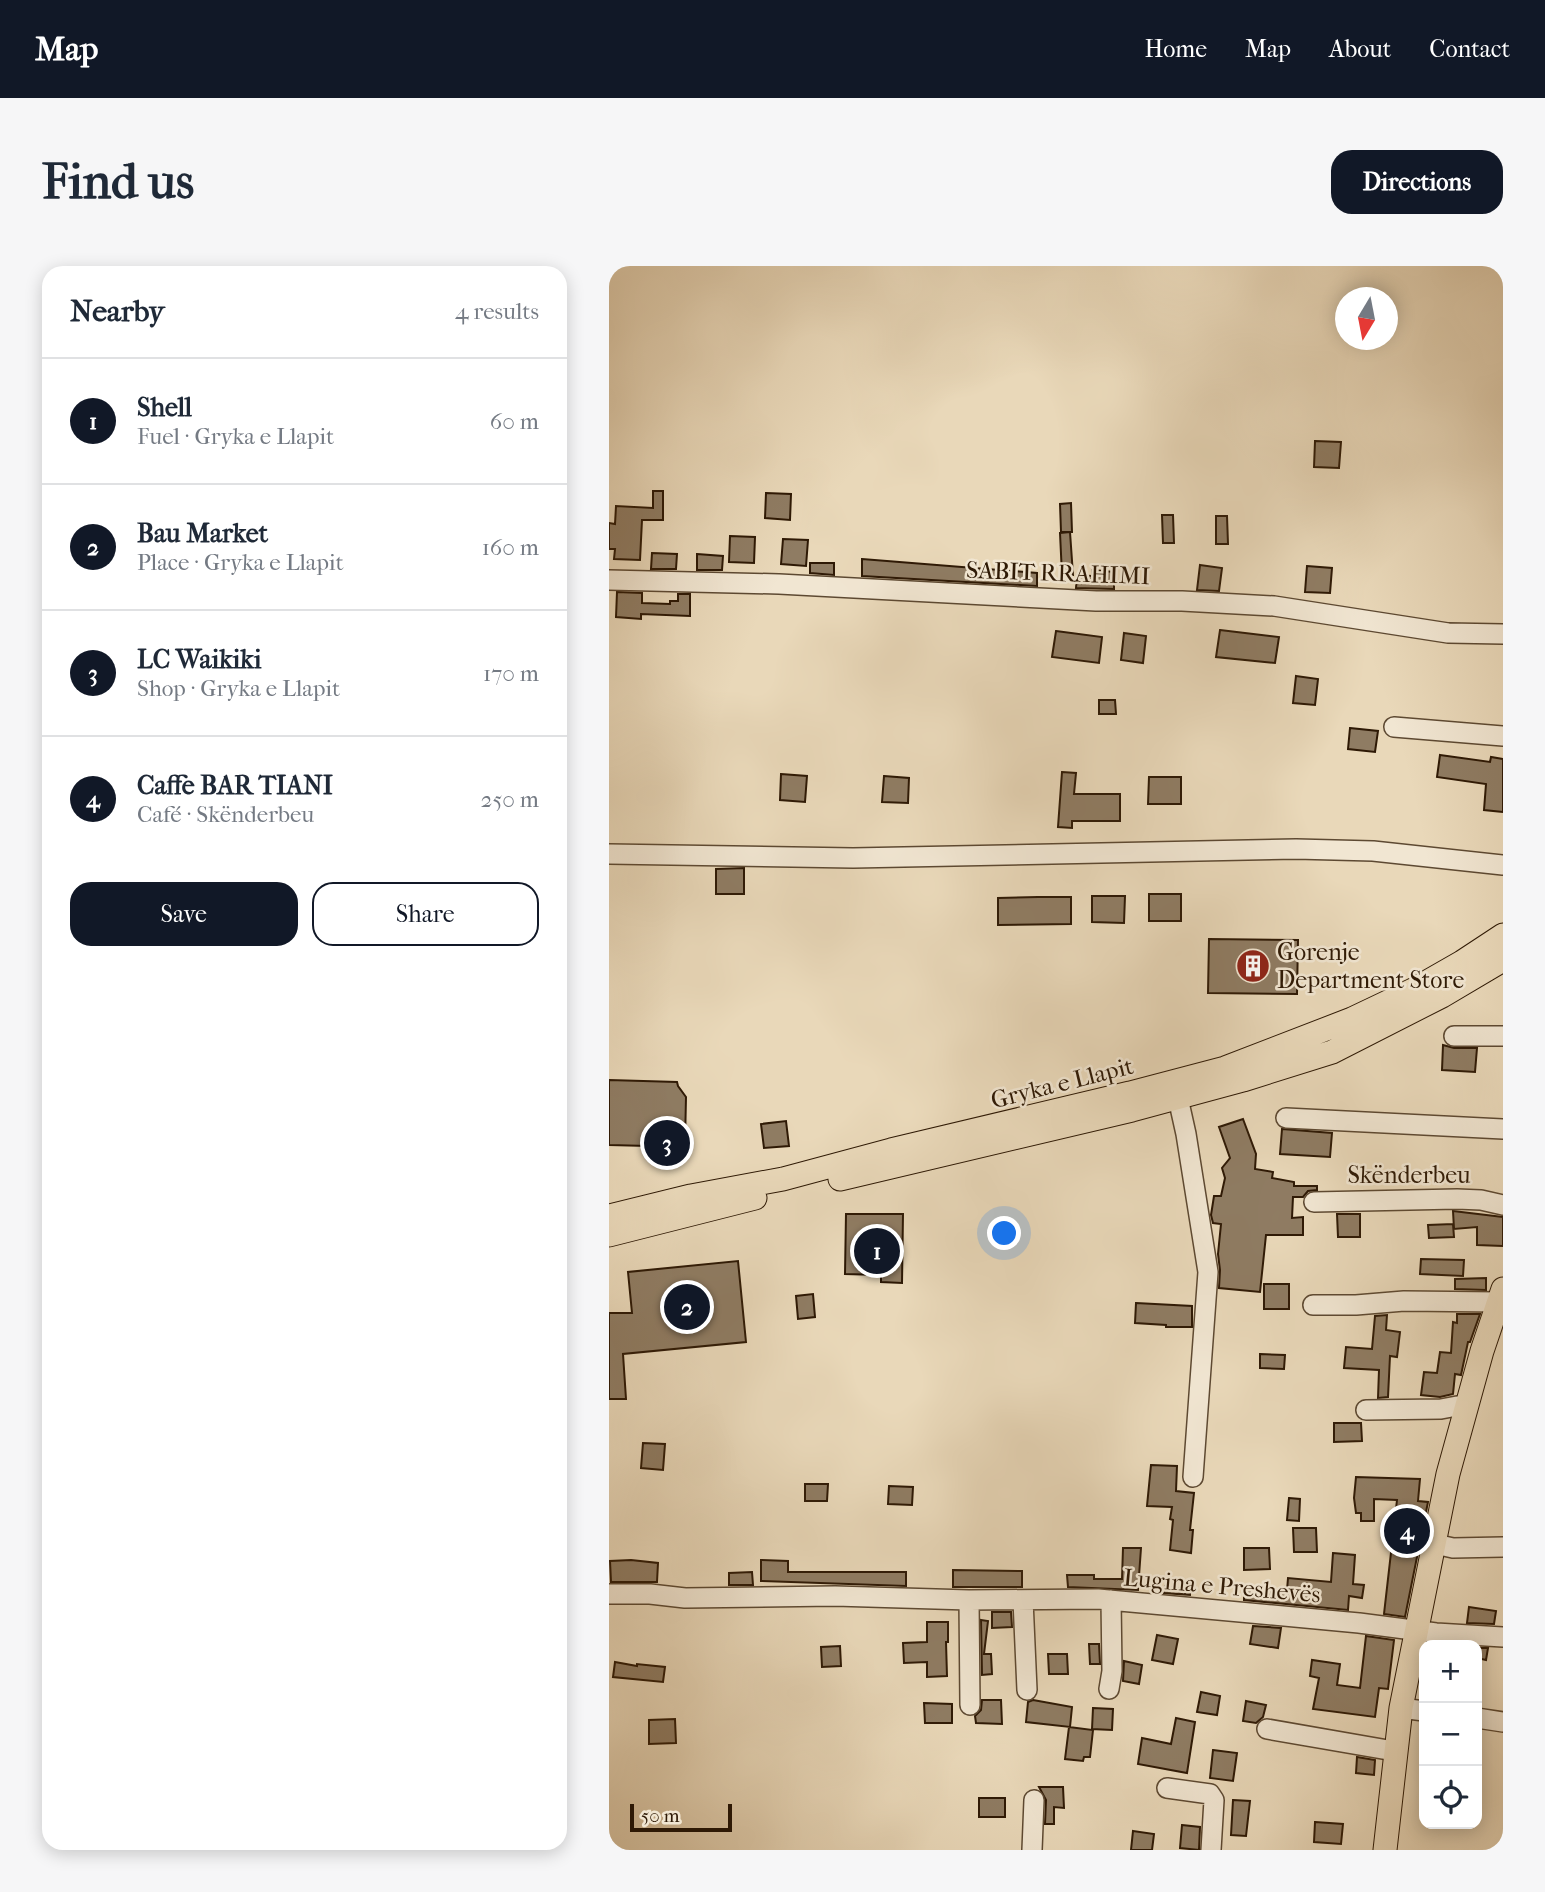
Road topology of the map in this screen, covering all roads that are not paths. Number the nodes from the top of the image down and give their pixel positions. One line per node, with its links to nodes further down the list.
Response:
1 (609, 580): 2 (street, SABIT RRAHIMI)
2 (1503, 634)
3 (1394, 727): 4 (street)
4 (1503, 736)
5 (609, 854): 6 (street)
6 (1503, 865)
7 (1503, 935): 16 (main road, Gryka e Llapit)
8 (1503, 960): 11 (main road, Gryka e Llapit)
9 (1454, 1036): 10 (street)
10 (1503, 1036)
11 (1178, 1098): 17 (main road, Gryka e Llapit); 22 (street)
12 (1286, 1118): 13 (street)
13 (1503, 1129)
14 (1314, 1202): 15 (street, Skënderbeu)
15 (1503, 1205)
16 (609, 1216)
17 (609, 1235)
18 (1501, 1295): 19 (street); 20 (main road)
19 (1313, 1305)
20 (1466, 1409): 21 (street); 23 (main road)
21 (1366, 1410)
22 (1193, 1477)
23 (1435, 1544): 24 (street); 29 (main road)
24 (1503, 1547)
25 (609, 1594): 26 (street, Lugina e Preshevës)
26 (969, 1600): 27 (street, Lugina e Preshevës); 33 (street)
27 (1023, 1600): 28 (street, Lugina e Preshevës); 32 (street)
28 (1111, 1600): 29 (street, Lugina e Preshevës); 31 (street)
29 (1416, 1631): 30 (street, Lugina e Preshevës); 34 (main road)
30 (1503, 1637)
31 (1109, 1689)
32 (1027, 1690)
33 (970, 1705)
34 (1401, 1708): 35 (street); 39 (main road)
35 (1419, 1710)
36 (1482, 1719): 37 (street)
37 (1503, 1722)
38 (1267, 1729): 39 (street)
39 (1395, 1754): 44 (main road)
40 (1167, 1788): 43 (street)
41 (1034, 1800): 42 (street)
42 (1032, 1850)
43 (1211, 1850)
44 (1385, 1850)

